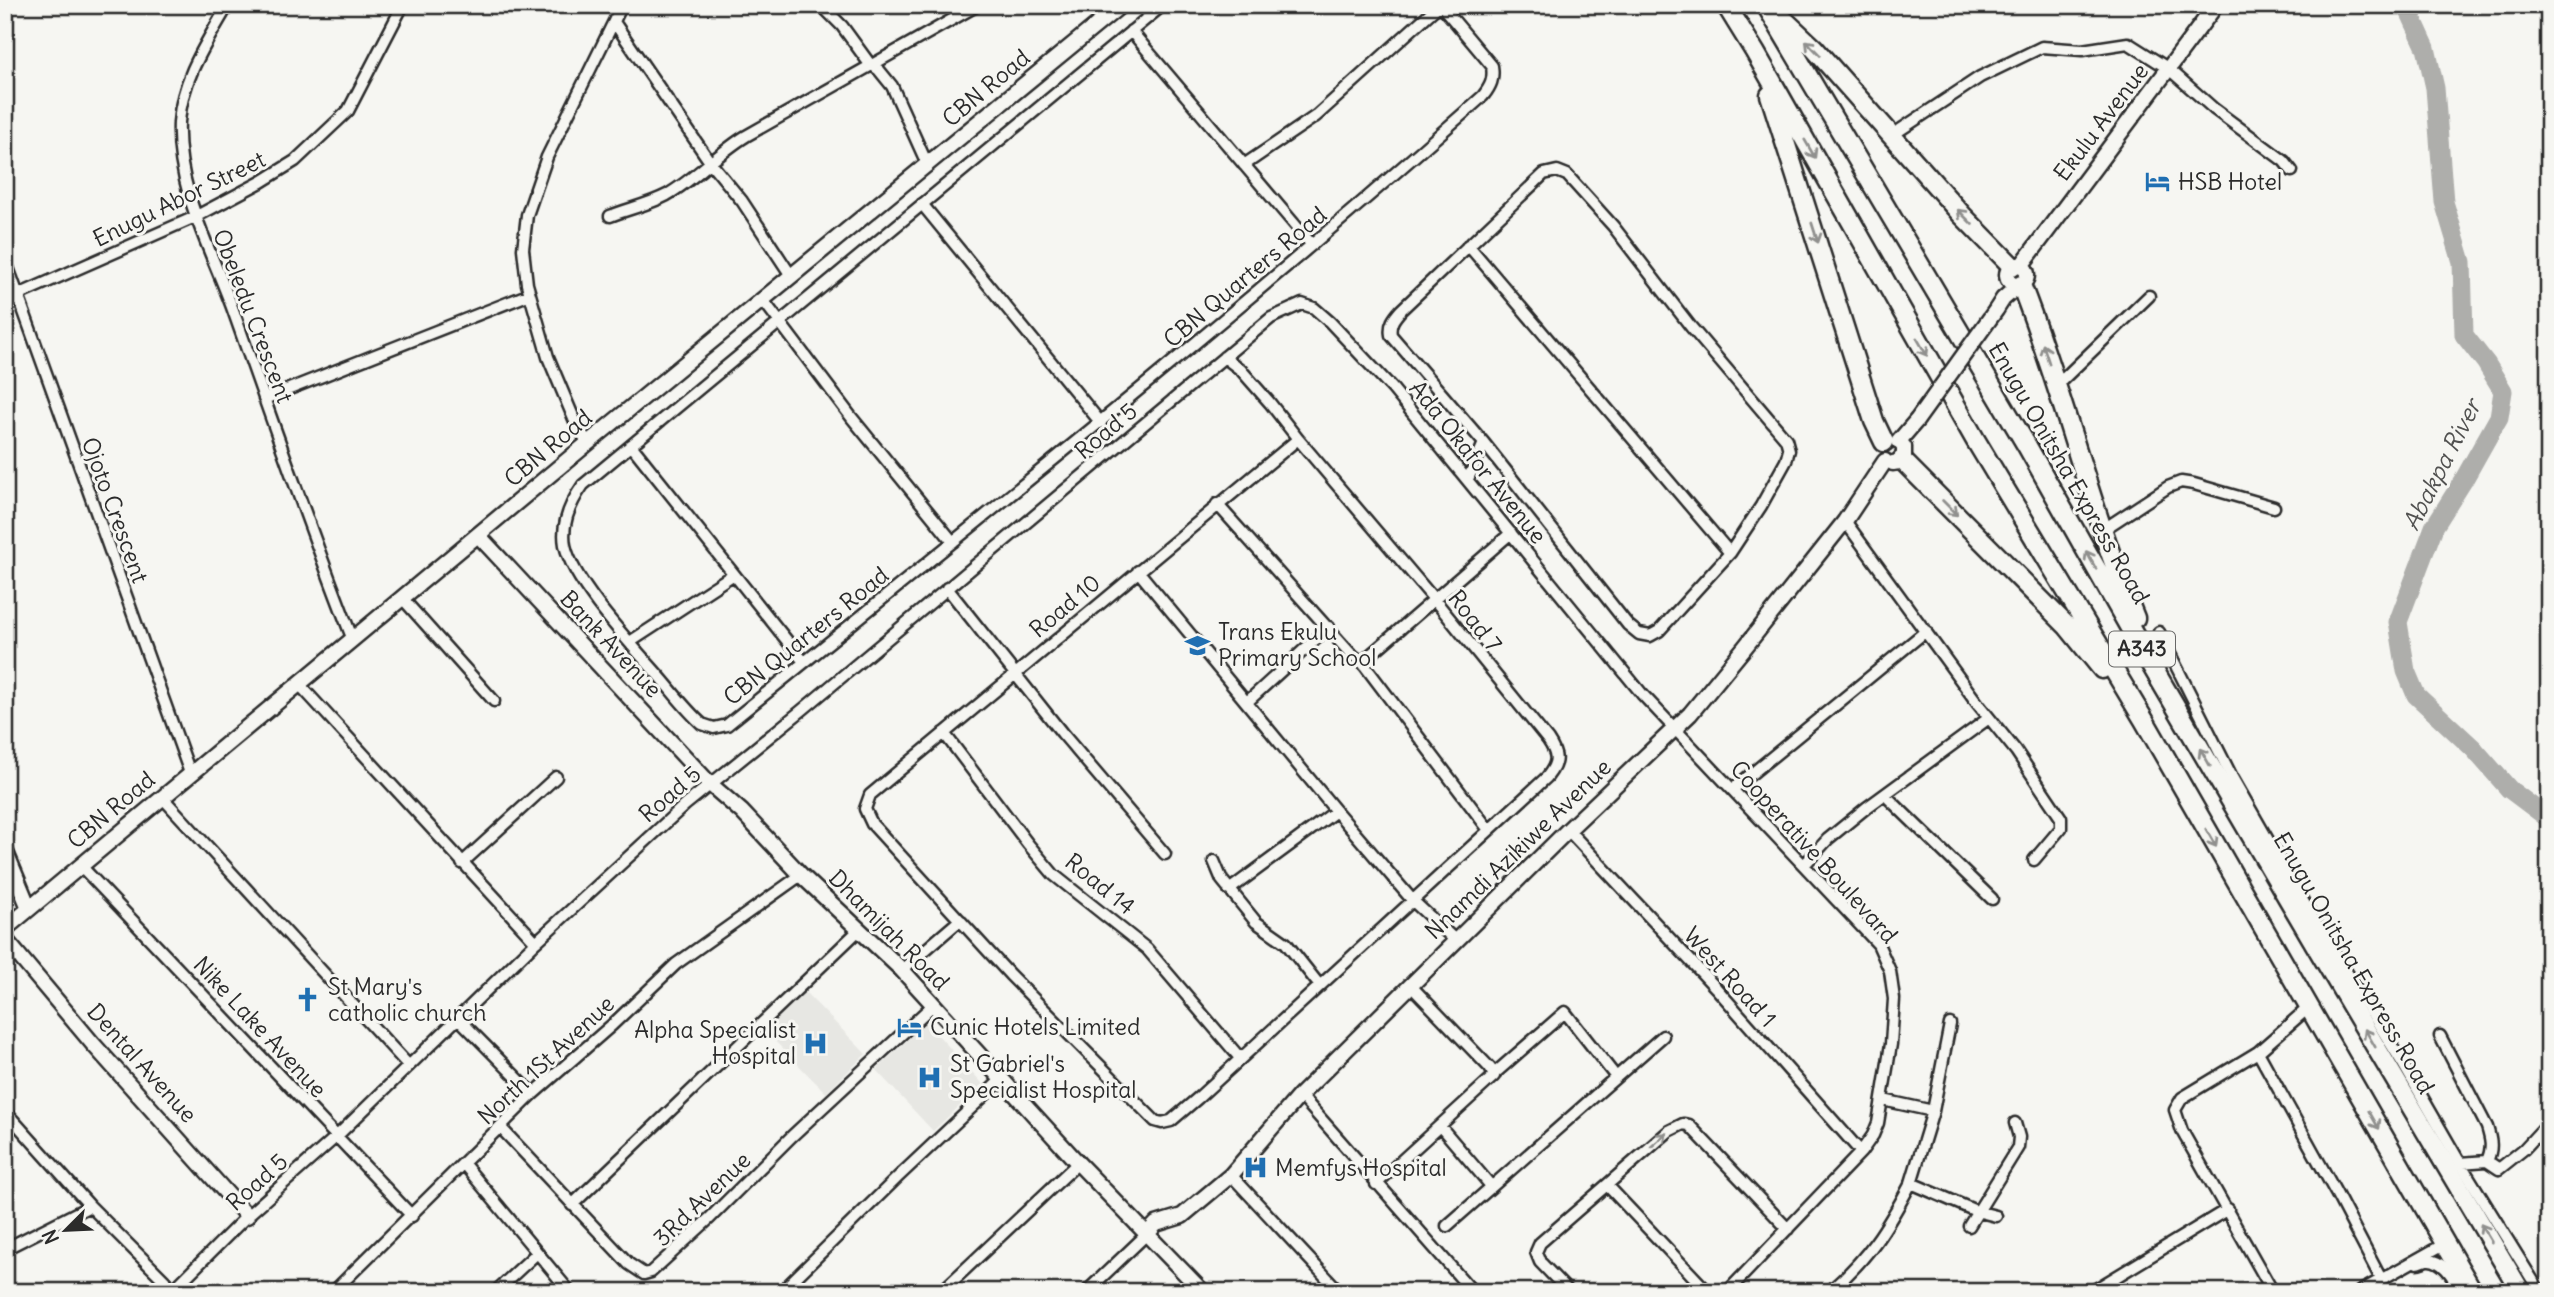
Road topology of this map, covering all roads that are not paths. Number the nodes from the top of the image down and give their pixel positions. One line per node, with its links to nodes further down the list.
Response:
1 (228, 5): 24 (street, Obeledu Crescent)
2 (403, 5): 24 (street, Enugu Abor Street)
3 (622, 5): 12 (street)
4 (821, 5): 15 (street)
5 (978, 5): 15 (street)
6 (1121, 5): 20 (main road, CBN Road)
7 (1163, 5): 13 (street, CBN Quarters Road)
8 (1440, 5): 19 (street); 25 (street, CBN Quarters Road)
9 (1726, 5): 14 (highway, A343)
10 (1768, 5): 28 (highway, one-way to 10); 65 (highway, Enugu Onitsha Express Road / A343, one-way to 10)
11 (2216, 5): 16 (main road, Ekulu Avenue)
12 (614, 22): 18 (street); 30 (street)
13 (1131, 31): 19 (street); 22 (street, CBN Quarters Road)
14 (1755, 52): 41 (highway, one-way to 41); 73 (highway, A343, one-way to 73)
15 (875, 65): 18 (street); 20 (street)
16 (2169, 69): 17 (street); 21 (street); 28 (main road, Ekulu Avenue)
17 (1900, 130)
18 (710, 162): 23 (street); 29 (street)
19 (1244, 165): 25 (street)
20 (928, 166): 29 (main road, CBN Road)
21 (2292, 171)
22 (922, 204): 35 (street, CBN Quarters Road); 39 (street)
23 (610, 216)
24 (195, 217): 32 (street, Enugu Abor Street); 38 (street, Obeledu Crescent)
25 (1312, 245): 39 (street, CBN Quarters Road)
26 (1468, 245): 43 (street); 54 (street); 54 (street)
27 (5, 259): 32 (street, Ojoto Crescent)
28 (2016, 275): 37 (highway, one-way to 28); 41 (main road, bridge)
29 (792, 277): 33 (main road, CBN Road)
30 (530, 294): 38 (street); 42 (street)
31 (2150, 296): 37 (street)
32 (19, 297): 34 (street, Enugu Abor Street); 76 (street, Ojoto Crescent)
33 (763, 300): 35 (street); 42 (main road, CBN Road)
34 (5, 304)
35 (780, 323): 44 (street, CBN Quarters Road); 53 (street)
36 (1224, 357): 40 (street, Road 7); 46 (street, Ada Okafor Avenue); 57 (street, Road 5)
37 (2056, 386): 50 (highway)
38 (264, 399): 63 (street, Obeledu Crescent)
39 (1101, 423): 53 (street, CBN Quarters Road)
40 (1298, 439): 47 (street, Road 10); 58 (street, Road 7)
41 (1892, 442): 45 (main road); 45 (main road)
42 (589, 443): 52 (main road, CBN Road)
43 (1485, 443): 46 (street); 54 (street)
44 (631, 445): 56 (street); 64 (street, CBN Quarters Road)
45 (1893, 461): 49 (main road, Nnamdi Azikiwe Avenue); 73 (highway, one-way to 73)
46 (1468, 479): 51 (street, Ada Okafor Avenue)
47 (1217, 504): 55 (street, Road 10); 60 (street)
48 (2274, 507): 50 (street)
49 (1845, 521): 61 (street); 74 (main road, Nnamdi Azikiwe Avenue)
50 (2101, 531): 65 (highway)
51 (1511, 533): 58 (street); 74 (street, Ada Okafor Avenue)
52 (478, 535): 59 (main road, CBN Road); 78 (main road, Bank Avenue)
53 (953, 542): 66 (street, CBN Quarters Road)
54 (1730, 553)
55 (1138, 571): 68 (street, Road 10); 71 (street)
56 (734, 574): 64 (street); 66 (street)
57 (947, 588): 68 (street); 78 (street, Road 5)
58 (1433, 598): 67 (street); 83 (street, Road 7)
59 (402, 599): 63 (main road, CBN Road); 70 (street)
60 (1329, 627): 67 (street); 71 (street)
61 (1926, 631): 72 (street); 79 (street)
62 (2159, 632): 132 (street)
63 (353, 640): 69 (main road, CBN Road)
64 (630, 642): 66 (street, CBN Quarters Road)
65 (2143, 651): 173 (highway, Enugu Onitsha Express Road / A343, one-way to 65)
66 (804, 662)
67 (1362, 662): 83 (street)
68 (1014, 674): 75 (street, Road 10); 86 (street)
69 (299, 684): 76 (main road, CBN Road); 89 (street)
70 (494, 701)
71 (1247, 702): 82 (street)
72 (1989, 718): 80 (street); 87 (street)
73 (2144, 720): 107 (highway, A343, one-way to 107)
74 (1674, 729): 79 (street, Cooperative Boulevard); 84 (main road, Nnamdi Azikiwe Avenue)
75 (944, 733): 97 (street, Road 10); 113 (street, Road 14)
76 (190, 774): 81 (main road, CBN Road)
77 (556, 776): 89 (street)
78 (709, 784): 92 (main road, Dhamijah Road); 102 (street, Road 5)
79 (1733, 789): 90 (street, Cooperative Boulevard)
80 (1885, 795): 90 (street); 94 (street)
81 (162, 797): 91 (main road, CBN Road); 114 (street)
82 (1336, 811): 93 (street); 95 (street)
83 (1489, 830): 95 (street, Road 7)
84 (1568, 830): 101 (main road, Nnamdi Azikiwe Avenue); 128 (street, West Road 1)
85 (5, 850): 96 (main road)
86 (1166, 854)
87 (2034, 860)
88 (1214, 861): 93 (street)
89 (462, 863): 102 (street)
90 (1805, 864): 120 (street, Cooperative Boulevard)
91 (80, 865): 96 (main road, CBN Road); 127 (street, Nike Lake Avenue)
92 (801, 875): 99 (main road, Dhamijah Road); 118 (street, North 1St Avenue)
93 (1229, 890): 104 (street)
94 (1992, 899)
95 (1413, 901): 101 (street); 104 (street, Road 7)
96 (29, 908): 98 (main road, CBN Road)
97 (960, 920): 103 (street); 113 (street, Road 7)
98 (5, 929)
99 (859, 930): 103 (main road, Dhamijah Road); 138 (street)
100 (5, 939): 142 (main road, Dental Avenue)
101 (1457, 941): 105 (main road, Nnamdi Azikiwe Avenue)
102 (536, 942): 108 (street, Road 5)
103 (902, 970): 106 (main road, Dhamijah Road)
104 (1320, 986): 113 (street, Road 7)
105 (1411, 986): 115 (street); 119 (main road, Nnamdi Azikiwe Avenue)
106 (933, 1005): 117 (main road, Dhamijah Road); 138 (street, 3Rd Avenue)
107 (2308, 1008): 112 (street); 149 (highway, A343, one-way to 149)
108 (458, 1018): 114 (street, Road 5); 118 (street)
109 (1950, 1024): 122 (street)
110 (1663, 1036): 116 (street)
111 (2440, 1037): 129 (street)
112 (2258, 1052): 140 (street); 153 (street)
113 (1240, 1058)
114 (410, 1066): 127 (street, Road 5)
115 (1494, 1074): 116 (street); 125 (street)
116 (1616, 1077): 137 (street)
117 (1002, 1079): 131 (main road, Dhamijah Road); 158 (street)
118 (533, 1094): 126 (street, North 1St Avenue)
119 (1300, 1095): 133 (main road, Nnamdi Azikiwe Avenue); 135 (street)
120 (1883, 1100): 122 (street); 128 (street, Cooperative Boulevard)
121 (5, 1111): 139 (street)
122 (1933, 1111): 134 (street)
123 (2549, 1122): 129 (street)
124 (2015, 1123): 141 (street)
125 (1440, 1126): 135 (street); 137 (street)
126 (500, 1127): 130 (street, North 1St Avenue); 138 (street, 3Rd Avenue)
127 (337, 1136): 142 (street, Road 5); 143 (street, Nike Lake Avenue)
128 (1861, 1152): 147 (street, Cooperative Boulevard)
129 (2487, 1161): 132 (street)
130 (463, 1163): 143 (street, North 1St Avenue); 151 (street)
131 (1078, 1163): 148 (main road, Dhamijah Road); 159 (street)
132 (2460, 1163): 174 (street)
133 (1231, 1175): 148 (main road, Nnamdi Azikiwe Avenue); 162 (street)
134 (1911, 1183): 141 (street); 167 (street)
135 (1376, 1184): 163 (street)
136 (1607, 1185): 147 (street, one-way to 147); 164 (street); 165 (street)
137 (1491, 1186): 145 (street)
138 (572, 1205)
139 (90, 1206): 150 (street); 154 (street)
140 (2228, 1209): 168 (street); 169 (street)
141 (1976, 1211): 144 (street); 146 (street)
142 (247, 1216): 154 (street, Road 5)
143 (411, 1216): 155 (street, North 1St Avenue)
144 (1996, 1216)
145 (1447, 1226)
146 (1969, 1226)
147 (1788, 1229): 166 (street, Cooperative Boulevard)
148 (1147, 1234): 160 (street); 161 (main road, Dhamijah Road)
149 (2446, 1243): 152 (street); 172 (highway, A343)
150 (5, 1249)
151 (537, 1253): 156 (street); 157 (street)
152 (2409, 1264): 153 (street); 171 (street)
153 (2381, 1279): 170 (street)
154 (172, 1291)
155 (333, 1292)
156 (495, 1292)
157 (570, 1292)
158 (781, 1292)
159 (942, 1292)
160 (1086, 1292)
161 (1203, 1292)
162 (1340, 1292)
163 (1473, 1292)
164 (1569, 1292)
165 (1708, 1292)
166 (1727, 1292)
167 (1829, 1292)
168 (2091, 1292)
169 (2273, 1292)
170 (2359, 1292)
171 (2462, 1292)
172 (2473, 1292)
173 (2521, 1292)
174 (2540, 1292)

